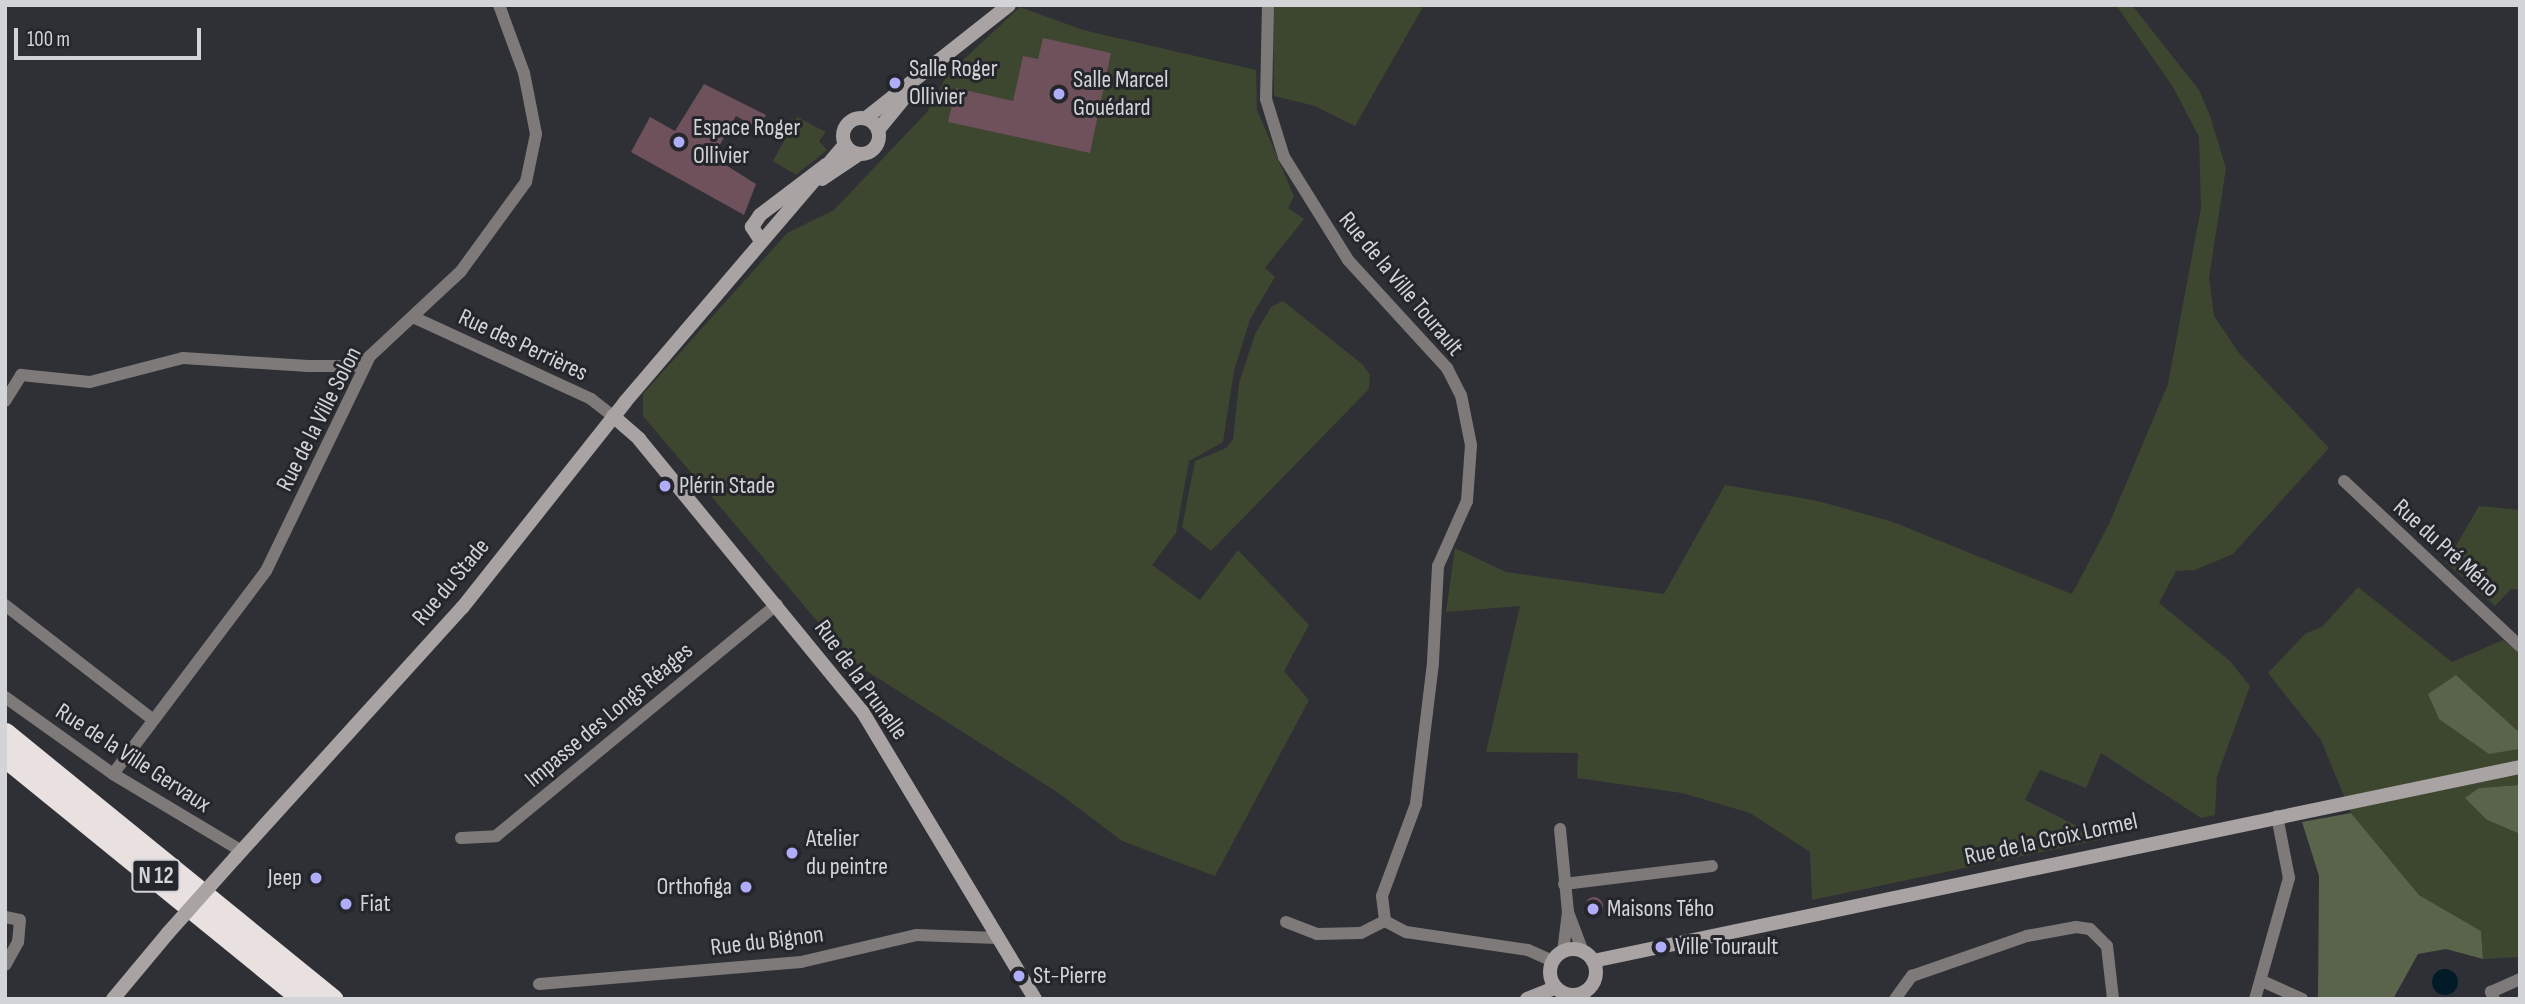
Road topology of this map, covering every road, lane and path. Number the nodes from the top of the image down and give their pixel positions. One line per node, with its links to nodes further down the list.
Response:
1 (499, 5): 12 (street, Rue de la Ville Solon)
2 (1009, 5): 4 (street, Rue du Stade)
3 (1268, 5): 34 (street, Rue de la Ville Tourault)
4 (914, 84): 5 (street, Rue du Stade); 6 (street, Rue du Stade)
5 (866, 118): 6 (street); 7 (street, Rue du Stade)
6 (878, 130): 8 (street, Rue du Stade)
7 (845, 144): 8 (street); 9 (street, Rue du Stade)
8 (859, 154): 10 (street, Rue du Stade)
9 (830, 162): 10 (street, Rue du Stade); 11 (street)
10 (812, 186): 11 (street, Rue du Stade)
11 (761, 241): 15 (street, Rue du Stade)
12 (413, 317): 13 (street, Rue de la Ville Solon); 15 (street, Rue des Perrières)
13 (370, 356): 14 (street); 21 (street, Rue de la Ville Solon)
14 (5, 401)
15 (613, 416): 17 (street, Rue de la Prunelle); 29 (street, Rue du Stade)
16 (2344, 481): 19 (street, Rue du Pré Méno)
17 (777, 604): 28 (street, Impasse des Longs Réages); 36 (street, Rue de la Prunelle)
18 (5, 605): 21 (street)
19 (2520, 646)
20 (5, 697): 25 (street, Rue de la Ville Gervaux)
21 (153, 720): 25 (street, Rue de la Ville Solon)
22 (5, 733): 47 (highway, N 12)
23 (5, 757): 46 (highway, N 12)
24 (2520, 767): 26 (street, Rue de la Croix Lormel)
25 (113, 774): 29 (street, Rue de la Ville Gervaux)
26 (2277, 816): 38 (street, Rue de la Croix Lormel); 41 (street)
27 (1560, 829): 31 (street)
28 (461, 838)
29 (238, 854): 45 (street, Rue du Stade, bridge)
30 (1712, 866): 31 (street)
31 (1564, 884): 32 (street)
32 (1568, 912): 37 (street); 38 (street)
33 (5, 917): 39 (street)
34 (1385, 921): 35 (street); 37 (street)
35 (1286, 922)
36 (997, 938): 42 (street, Rue du Bignon); 48 (street, Rue de la Prunelle)
37 (1558, 956): 38 (street, Rue de la Croix Lormel); 43 (street)
38 (1588, 956): 44 (street)
39 (5, 965)
40 (2520, 979): 54 (street)
41 (2262, 981): 52 (street); 53 (street)
42 (539, 984)
43 (1556, 987): 44 (street); 49 (street)
44 (1578, 997)
45 (113, 999)
46 (303, 999)
47 (332, 999)
48 (1035, 999)
49 (1527, 999)
50 (1895, 999): 51 (street)
51 (2113, 999)
52 (2255, 999)
53 (2302, 999)
54 (2494, 999)

